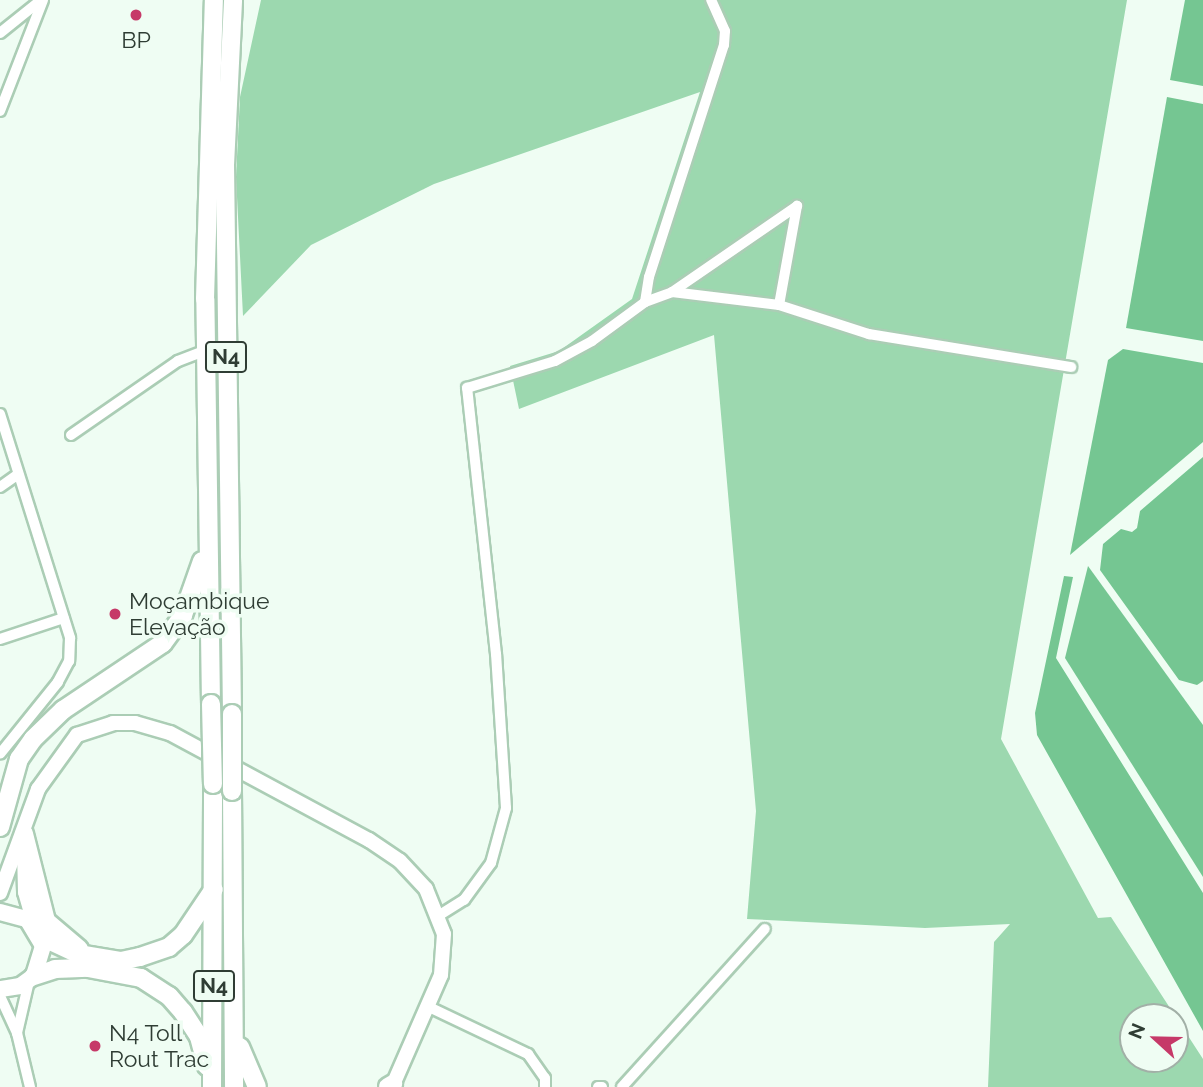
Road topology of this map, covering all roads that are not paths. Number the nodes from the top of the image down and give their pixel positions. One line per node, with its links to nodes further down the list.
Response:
1 (42, 0): 5 (street); 6 (street)
2 (214, 0): 10 (highway, N4)
3 (233, 0): 33 (highway, N4, bridge)
4 (711, 0): 8 (street)
5 (0, 33)
6 (0, 111)
7 (672, 292): 8 (street); 9 (street); 9 (street)
8 (646, 302): 25 (street)
9 (779, 305): 11 (street)
10 (206, 350): 13 (street); 16 (highway, N4)
11 (1071, 367)
12 (0, 414): 14 (street)
13 (71, 435)
14 (17, 475): 15 (street); 17 (street)
15 (0, 487)
16 (208, 537): 20 (highway); 22 (highway, N4, bridge)
17 (64, 618): 18 (street); 19 (street)
18 (0, 639)
19 (0, 754)
20 (0, 827)
21 (24, 834): 23 (main road); 25 (main road); 27 (main road); 28 (highway)
22 (214, 889): 28 (highway); 35 (highway, N4)
23 (0, 893)
24 (0, 912): 27 (main road)
25 (438, 916): 32 (main road)
26 (765, 929): 41 (street)
27 (38, 931): 28 (highway); 29 (main road)
28 (102, 959)
29 (31, 978): 30 (main road); 34 (street); 35 (highway)
30 (0, 989)
31 (0, 996): 34 (street)
32 (429, 1007): 36 (main road); 40 (street)
33 (234, 1016): 38 (highway, N4); 39 (highway)
34 (17, 1032): 37 (street)
35 (212, 1085)
36 (391, 1086)
37 (30, 1087)
38 (234, 1087)
39 (257, 1087)
40 (545, 1087)
41 (622, 1087)

